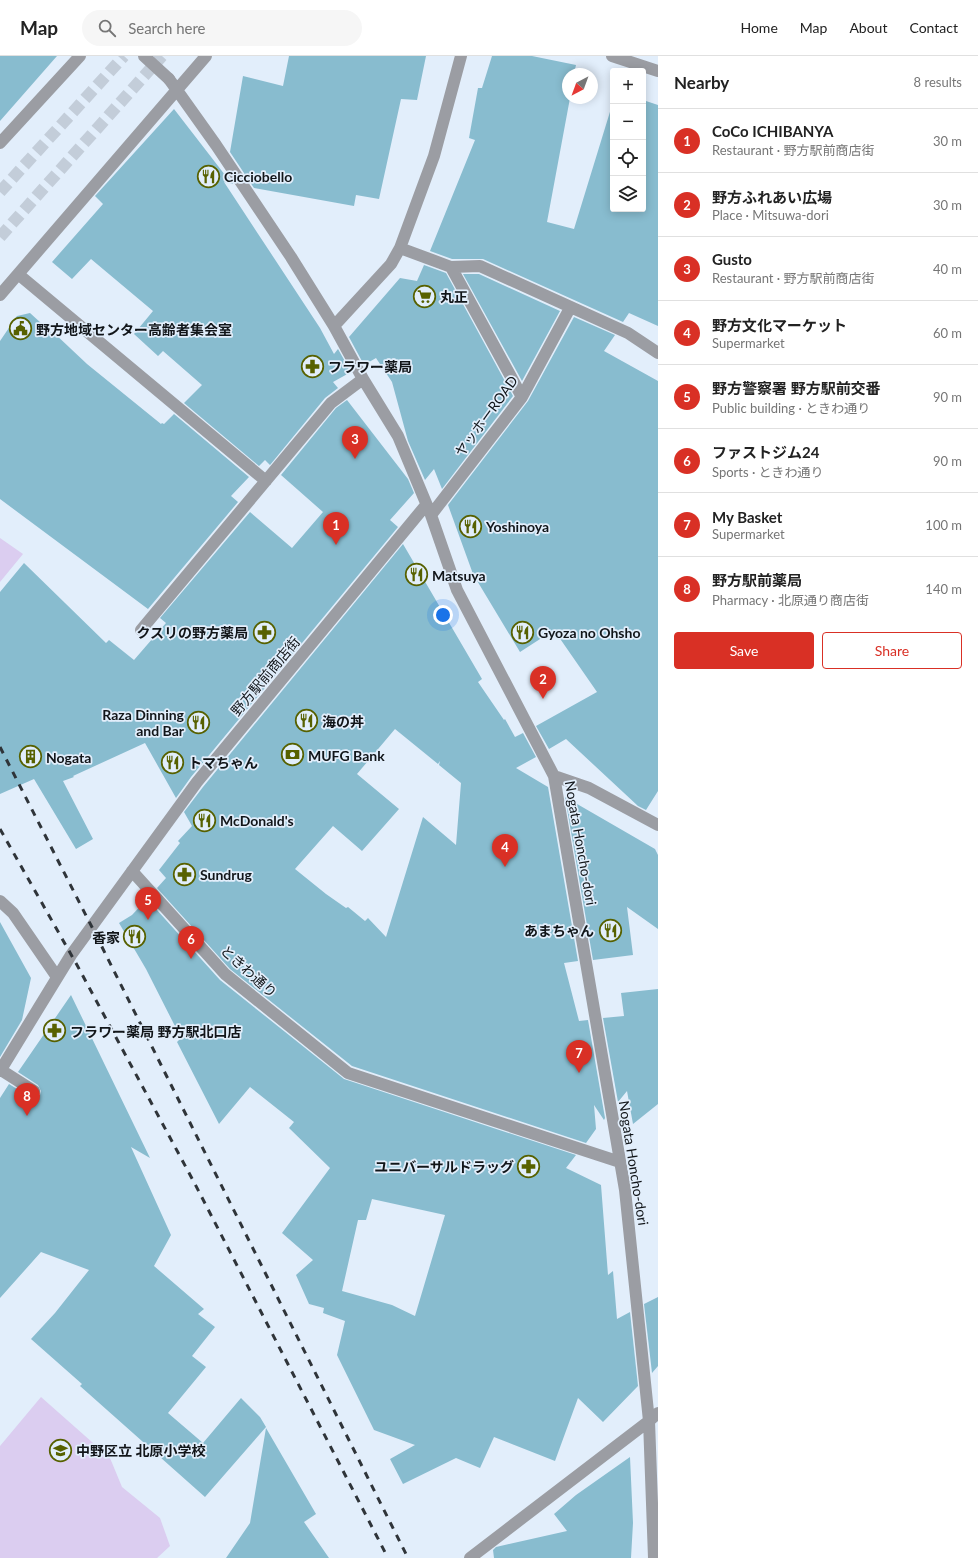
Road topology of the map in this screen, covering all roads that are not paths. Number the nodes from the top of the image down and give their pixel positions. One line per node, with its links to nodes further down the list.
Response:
1 (80, 56): 8 (street)
2 (144, 56): 7 (street, Nogata Honcho-dori, bridge)
3 (206, 56): 7 (street)
4 (461, 56): 9 (street)
5 (612, 56): 6 (street)
6 (658, 71)
7 (177, 89): 11 (street); 14 (street, Nogata Honcho-dori)
8 (0, 143)
9 (400, 248): 10 (street); 14 (street)
10 (451, 267): 13 (street); 17 (street)
11 (18, 274): 12 (street); 18 (street)
12 (0, 295)
13 (570, 308): 15 (street); 17 (street, ヤッホーROAD)
14 (334, 326): 16 (street, Nogata Honcho-dori)
15 (658, 353)
16 (363, 379): 18 (street); 19 (street, Nogata Honcho-dori)
17 (522, 397): 19 (street, ヤッホーROAD)
18 (266, 481): 20 (street)
19 (429, 510): 21 (street, Nogata Honcho-dori); 23 (street, 野方駅前商店街)
20 (141, 630)
21 (554, 776): 22 (street); 28 (street, Nogata Honcho-dori)
22 (658, 825)
23 (132, 871): 25 (street, 野方駅前商店街); 28 (street, ときわ通り)
24 (0, 901): 25 (street)
25 (57, 977): 26 (street, 野方駅前商店街)
26 (0, 1071): 27 (street)
27 (34, 1091)
28 (620, 1162): 30 (street, Nogata Honcho-dori)
29 (658, 1413): 30 (street)
30 (649, 1421): 31 (street); 32 (street, Nogata Honcho-dori)
31 (470, 1558)
32 (654, 1558)

